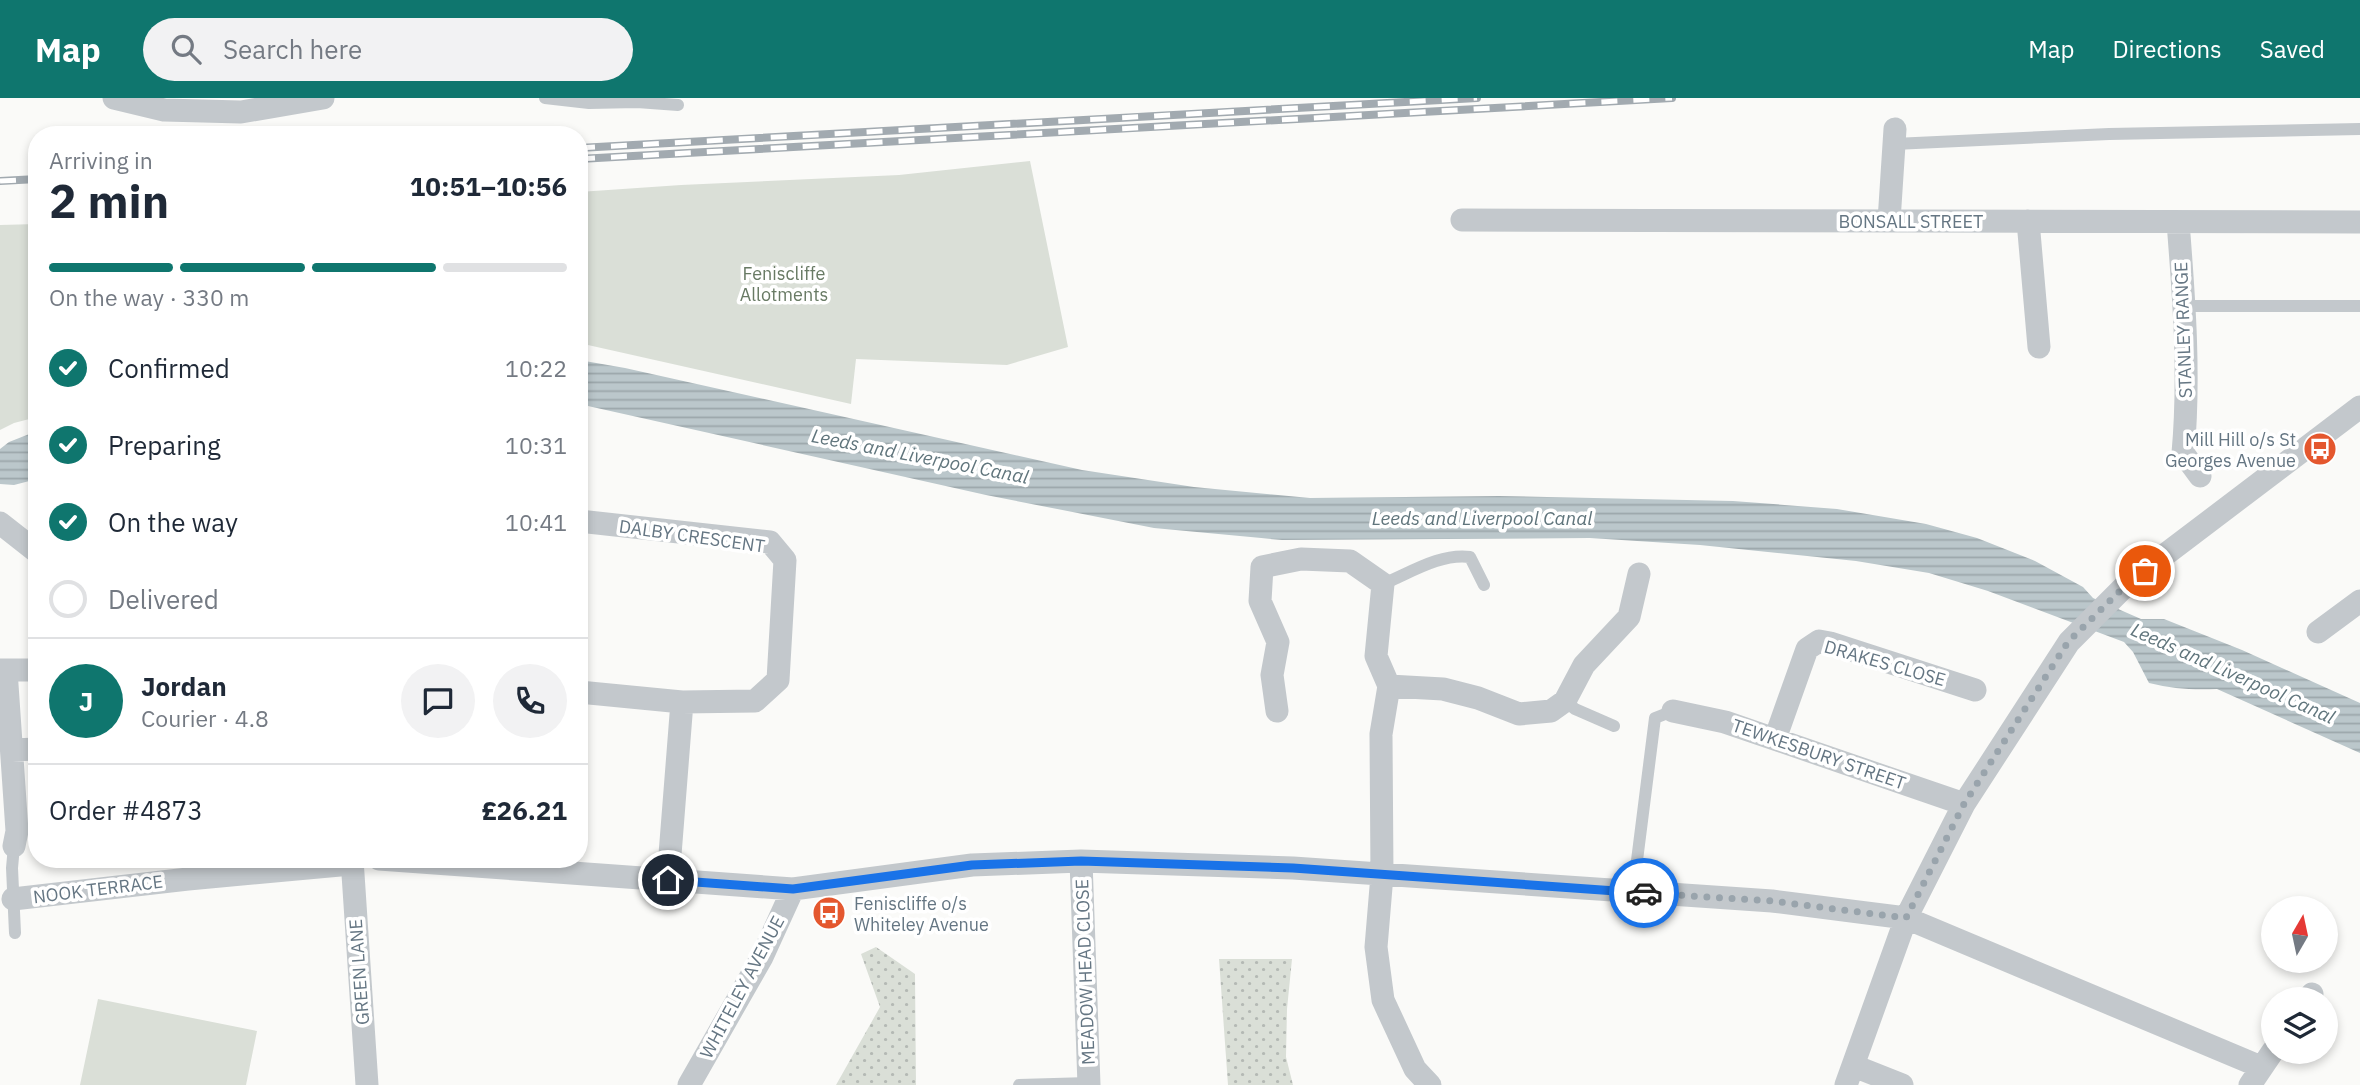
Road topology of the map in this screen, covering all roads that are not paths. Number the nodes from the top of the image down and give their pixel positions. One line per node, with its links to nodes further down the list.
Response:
1 (114, 98): 2 (street)
2 (323, 98)
3 (545, 98): 4 (lane)
4 (678, 105)
5 (2360, 129): 6 (lane)
6 (1895, 136): 8 (street)
7 (1462, 220): 8 (street, BONSALL STREET)
8 (1889, 221): 9 (street, BONSALL STREET)
9 (2028, 222): 10 (street, BONSALL STREET); 14 (street)
10 (2178, 222): 11 (street, BONSALL STREET); 12 (street, STANLEY RANGE)
11 (2360, 222)
12 (2184, 306): 13 (lane); 16 (street, STANLEY RANGE)
13 (2360, 306)
14 (2039, 346)
15 (2359, 409): 38 (street)
16 (2200, 476)
17 (588, 522): 31 (street, DALBY CRESCENT)
18 (0, 523): 19 (street)
19 (28, 545)
20 (1639, 574): 30 (street)
21 (1383, 584): 22 (lane); 27 (street); 32 (street)
22 (1484, 584)
23 (2360, 601): 24 (street)
24 (2318, 632)
25 (3, 670): 26 (street); 37 (street)
26 (28, 670)
27 (1389, 686): 30 (street); 44 (street)
28 (1975, 690): 35 (street, DRAKES CLOSE)
29 (588, 693): 31 (street, DALBY CRESCENT)
30 (1565, 701): 34 (lane)
31 (682, 702): 45 (street)
32 (1277, 711)
33 (1673, 711): 35 (street, TEWKESBURY STREET); 47 (lane)
34 (1614, 726)
35 (1775, 739): 38 (street, TEWKESBURY STREET)
36 (28, 749): 37 (street)
37 (12, 750): 39 (street)
38 (1964, 804): 49 (street)
39 (14, 846): 48 (lane)
40 (1081, 861): 44 (street); 46 (street); 53 (street, MEADOW HEAD CLOSE)
41 (297, 868): 48 (street, NOOK TERRACE)
42 (351, 868): 54 (street, GREEN LANE)
43 (503, 868): 45 (street)
44 (1382, 875): 47 (street); 57 (street)
45 (668, 880): 46 (street)
46 (793, 889): 55 (street, WHITELEY AVENUE)
47 (1633, 892): 49 (street)
48 (13, 899): 50 (lane)
49 (1906, 918): 51 (street); 52 (street)
50 (15, 933)
51 (2262, 1068)
52 (1850, 1075): 58 (street)
53 (1089, 1084): 56 (lane, MEADOW HEAD CLOSE)
54 (367, 1085)
55 (689, 1085)
56 (1019, 1085)
57 (1430, 1085)
58 (1902, 1085)

